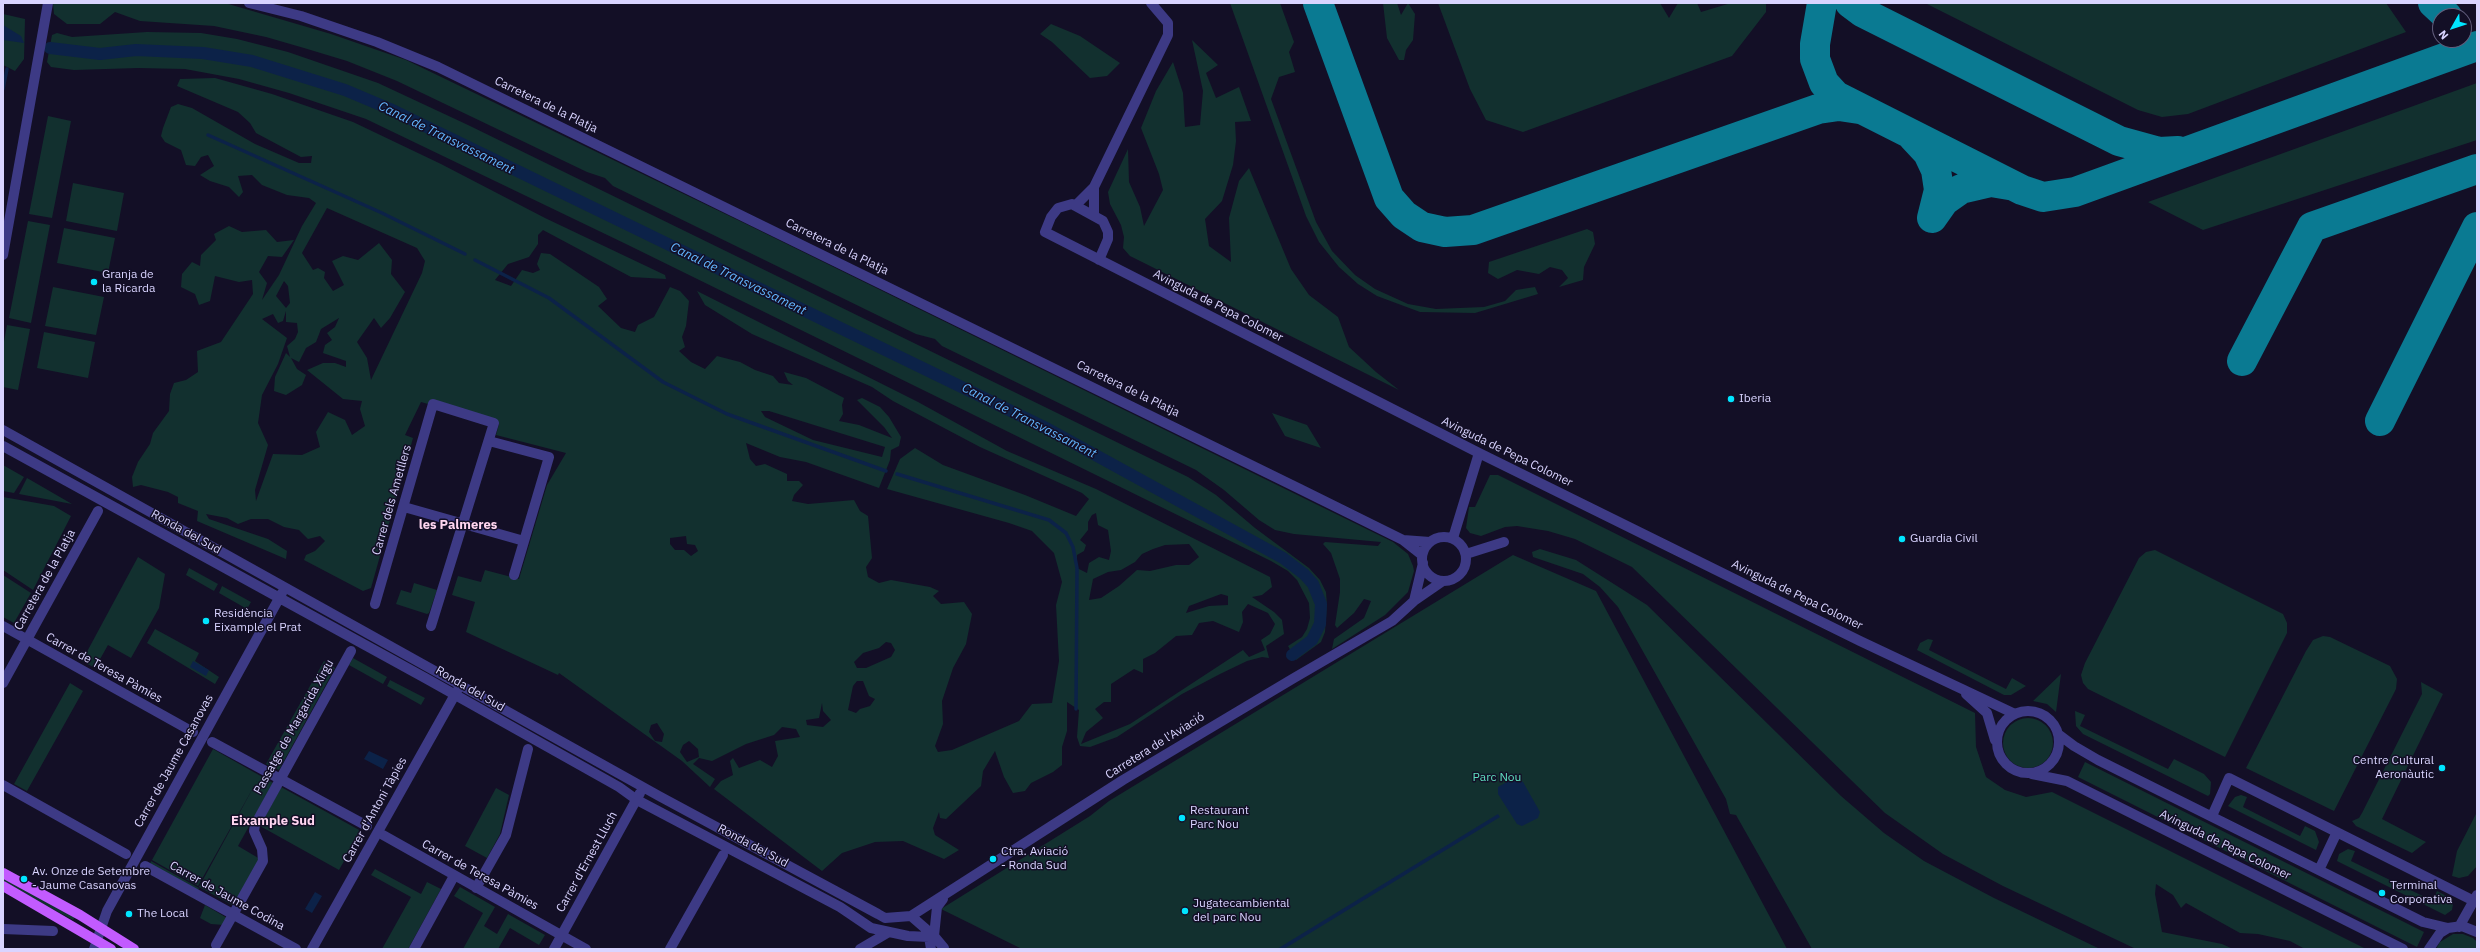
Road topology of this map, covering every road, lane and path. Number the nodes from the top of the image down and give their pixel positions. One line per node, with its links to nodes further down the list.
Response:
1 (48, 3): 7 (street)
2 (249, 3): 17 (street, Carretera de la Platja)
3 (1151, 3): 4 (street)
4 (1094, 187): 5 (street); 6 (street)
5 (1074, 206): 6 (street); 8 (street, Avinguda de Pepa Colomer)
6 (1094, 216): 8 (street)
7 (3, 255)
8 (1099, 260): 12 (street, Avinguda de Pepa Colomer)
9 (3, 430): 25 (street, Ronda del Sud)
10 (489, 441): 13 (street, Carrer dels Ametllers); 15 (street); 18 (street)
11 (3, 446): 26 (street, Ronda del Sud)
12 (1479, 453): 16 (street); 35 (street, Avinguda de Pepa Colomer)
13 (404, 507): 15 (street); 28 (street, Carrer dels Ametllers)
14 (98, 510): 31 (street, Carretera de la Platja)
15 (463, 523): 18 (street); 30 (street)
16 (1453, 538): 19 (street); 21 (street)
17 (1403, 540): 19 (street, Carretera de la Platja); 22 (street, Carretera de la Platja)
18 (524, 541): 23 (street)
19 (1430, 542): 22 (street)
20 (1504, 542): 21 (street)
21 (1466, 554): 24 (street)
22 (1422, 559): 24 (street); 27 (street)
23 (514, 575)
24 (1443, 581): 27 (street, Carretera de l'Aviació)
25 (285, 588): 26 (street, Carrer de Jaume Casanovas); 34 (street, Ronda del Sud)
26 (279, 598): 36 (street, Ronda del Sud); 64 (street, Carrer de Jaume Casanovas)
27 (1414, 601): 60 (street, Carretera de l'Aviació)
28 (375, 604)
29 (3, 626): 31 (street, Carrer de Teresa Pàmies)
30 (431, 626)
31 (27, 640): 33 (street, Carretera de la Platja); 38 (street, Carrer de Teresa Pàmies)
32 (351, 651): 44 (street, Passatge de Margarida Xirgu)
33 (3, 683)
34 (460, 684): 36 (street, Carrer d'Antoni Tàpies); 46 (street, Ronda del Sud)
35 (1960, 689): 37 (street, Avinguda de Pepa Colomer); 42 (street, Avinguda de Pepa Colomer)
36 (454, 695): 47 (street, Ronda del Sud); 79 (street, Carrer d'Antoni Tàpies)
37 (2015, 714): 39 (street); 42 (street)
38 (193, 732)
39 (2058, 734): 43 (street); 48 (street, Avinguda de Pepa Colomer)
40 (212, 742): 44 (street)
41 (528, 749): 59 (street)
42 (1998, 752): 43 (street)
43 (2032, 774): 87 (street, Avinguda de Pepa Colomer)
44 (279, 779): 49 (street); 62 (street, Passatge de Margarida Xirgu)
45 (3, 785): 52 (street)
46 (643, 787): 47 (street, Carrer d'Ernest Lluch); 63 (street, Ronda del Sud)
47 (637, 800): 69 (street, Ronda del Sud); 71 (street, Carrer d'Ernest Lluch)
48 (2212, 816): 50 (street, Avinguda de Pepa Colomer); 55 (street, Avinguda de Pepa Colomer)
49 (367, 826)
50 (2337, 832): 55 (street); 61 (street, Avinguda de Pepa Colomer)
51 (383, 835): 57 (street, Carrer de Teresa Pàmies)
52 (126, 854)
53 (723, 855): 83 (street)
54 (144, 866): 62 (street, Carrer de Jaume Codina)
55 (2319, 870): 66 (street, Avinguda de Pepa Colomer)
56 (3, 873): 64 (main road)
57 (454, 876): 59 (street, Carrer de Teresa Pàmies); 80 (street)
58 (3, 886): 73 (main road)
59 (476, 888): 71 (street, Carrer de Teresa Pàmies)
60 (945, 897): 63 (street, Carretera de l'Aviació); 72 (street)
61 (2476, 898): 65 (street)
62 (233, 915): 74 (street, Passatge de Margarida Xirgu); 78 (street, Carrer de Jaume Codina)
63 (911, 916): 72 (street)
64 (100, 926): 73 (street, Carrer de Jaume Casanovas); 77 (main road)
65 (2459, 927): 66 (street, Avinguda de Pepa Colomer); 70 (street)
66 (2448, 928): 88 (street)
67 (3, 929): 68 (street)
68 (53, 931)
69 (890, 932): 72 (street, Ronda del Sud); 84 (street)
70 (2477, 932)
71 (561, 935): 81 (street, Carrer d'Ernest Lluch); 82 (street, Carrer de Teresa Pàmies)
72 (932, 936): 85 (street); 86 (street)
73 (96, 939): 75 (street, Carrer de Jaume Casanovas); 76 (main road)
74 (216, 945)
75 (94, 949)
76 (111, 949)
77 (134, 949)
78 (296, 949)
79 (312, 949)
80 (414, 949)
81 (554, 949)
82 (586, 949)
83 (670, 949)
84 (860, 949)
85 (931, 949)
86 (944, 949)
87 (2403, 949)
88 (2429, 949)

